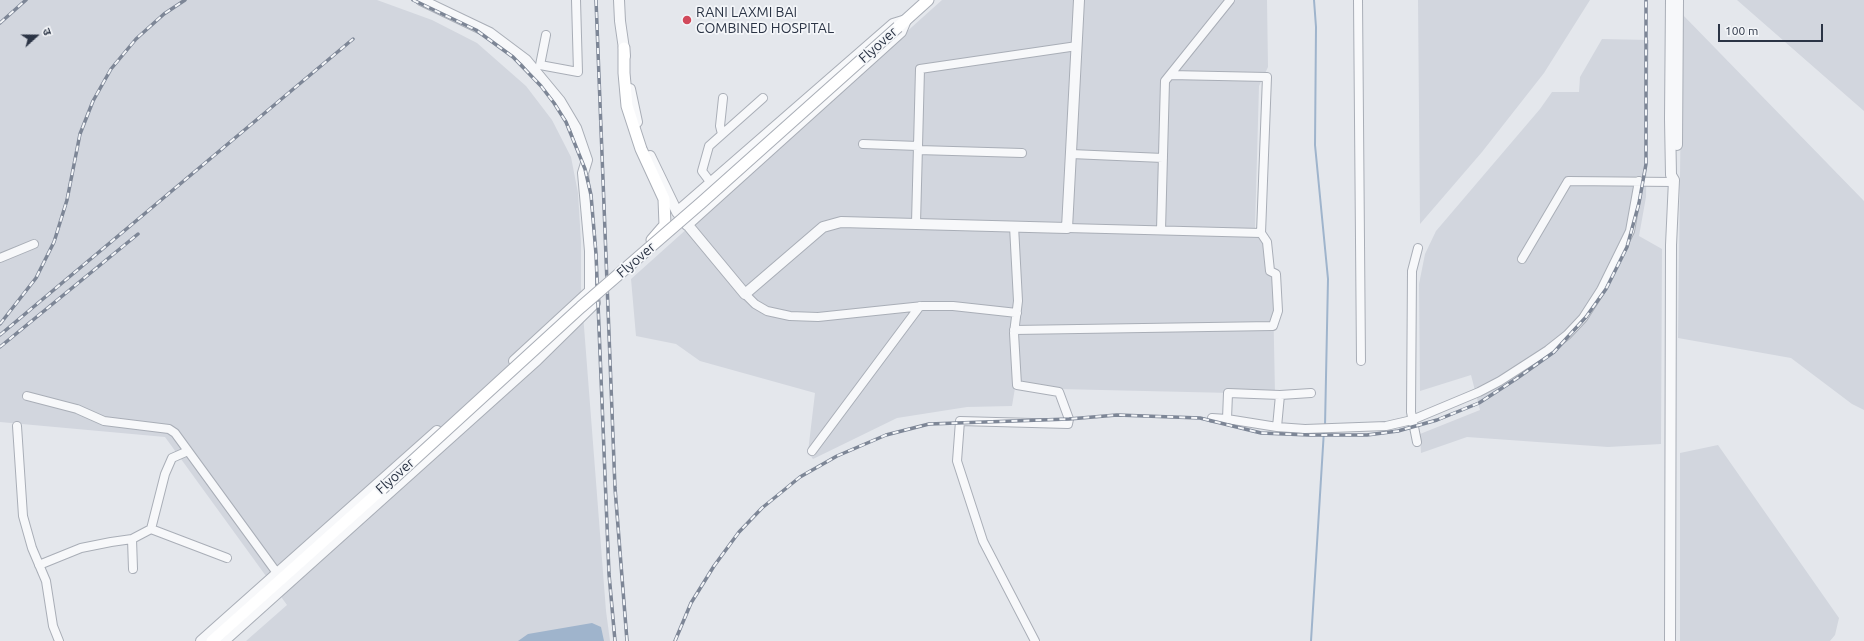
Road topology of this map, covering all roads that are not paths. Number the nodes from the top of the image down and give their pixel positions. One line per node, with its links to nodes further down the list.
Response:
1 (421, 0): 38 (street)
2 (576, 0): 11 (street)
3 (619, 0): 13 (street)
4 (928, 0): 10 (main road, Flyover)
5 (1079, 0): 12 (street)
6 (1230, 0): 14 (street)
7 (1358, 0): 43 (street)
8 (1671, 0): 24 (street)
9 (1678, 0): 24 (street)
10 (902, 23): 25 (street); 28 (street); 37 (main road, Flyover, bridge)
11 (546, 35)
12 (1077, 46): 19 (street); 21 (street)
13 (624, 48): 26 (street); 37 (main road)
14 (1170, 75): 22 (street); 32 (street)
15 (723, 98): 17 (street)
16 (763, 98): 17 (street)
17 (722, 134): 25 (street)
18 (863, 144): 19 (street)
19 (918, 148): 20 (street); 27 (street)
20 (1022, 153)
21 (1071, 154): 22 (street); 30 (street)
22 (1163, 158): 31 (street)
23 (1639, 181): 24 (street); 36 (street); 49 (street)
24 (1673, 181): 68 (street)
25 (711, 183): 26 (street)
26 (677, 212): 28 (street)
27 (916, 223): 29 (street); 39 (street)
28 (687, 225): 39 (street)
29 (1014, 226): 30 (street); 41 (street)
30 (1068, 228): 31 (street)
31 (1161, 230): 32 (street)
32 (1261, 233): 42 (street)
33 (34, 244): 35 (street)
34 (1418, 248): 49 (street)
35 (0, 258)
36 (1522, 259)
37 (629, 265): 55 (main road, Flyover, bridge)
38 (590, 291): 55 (street); 55 (street)
39 (745, 294): 40 (street)
40 (920, 306): 41 (street); 54 (street)
41 (1017, 313): 42 (street)
42 (1014, 330): 67 (street)
43 (1361, 361)
44 (1311, 393): 45 (street)
45 (1280, 395): 48 (street); 51 (street)
46 (27, 396): 53 (street)
47 (1212, 418): 48 (street)
48 (1226, 419): 51 (street)
49 (1412, 420): 51 (street); 52 (street)
50 (16, 426): 60 (street)
51 (1277, 427)
52 (1417, 442)
53 (188, 451): 56 (street); 62 (street)
54 (812, 451)
55 (368, 501): 57 (main road, Flyover)
56 (150, 529): 58 (street); 59 (street)
57 (336, 532): 62 (street); 65 (main road, Flyover); 66 (street)
58 (132, 539): 60 (street); 61 (street)
59 (228, 558)
60 (39, 566): 63 (street)
61 (133, 569)
62 (277, 574): 64 (street)
63 (59, 641)
64 (201, 641)
65 (212, 641)
66 (224, 641)
67 (1034, 641)
68 (1670, 641)

